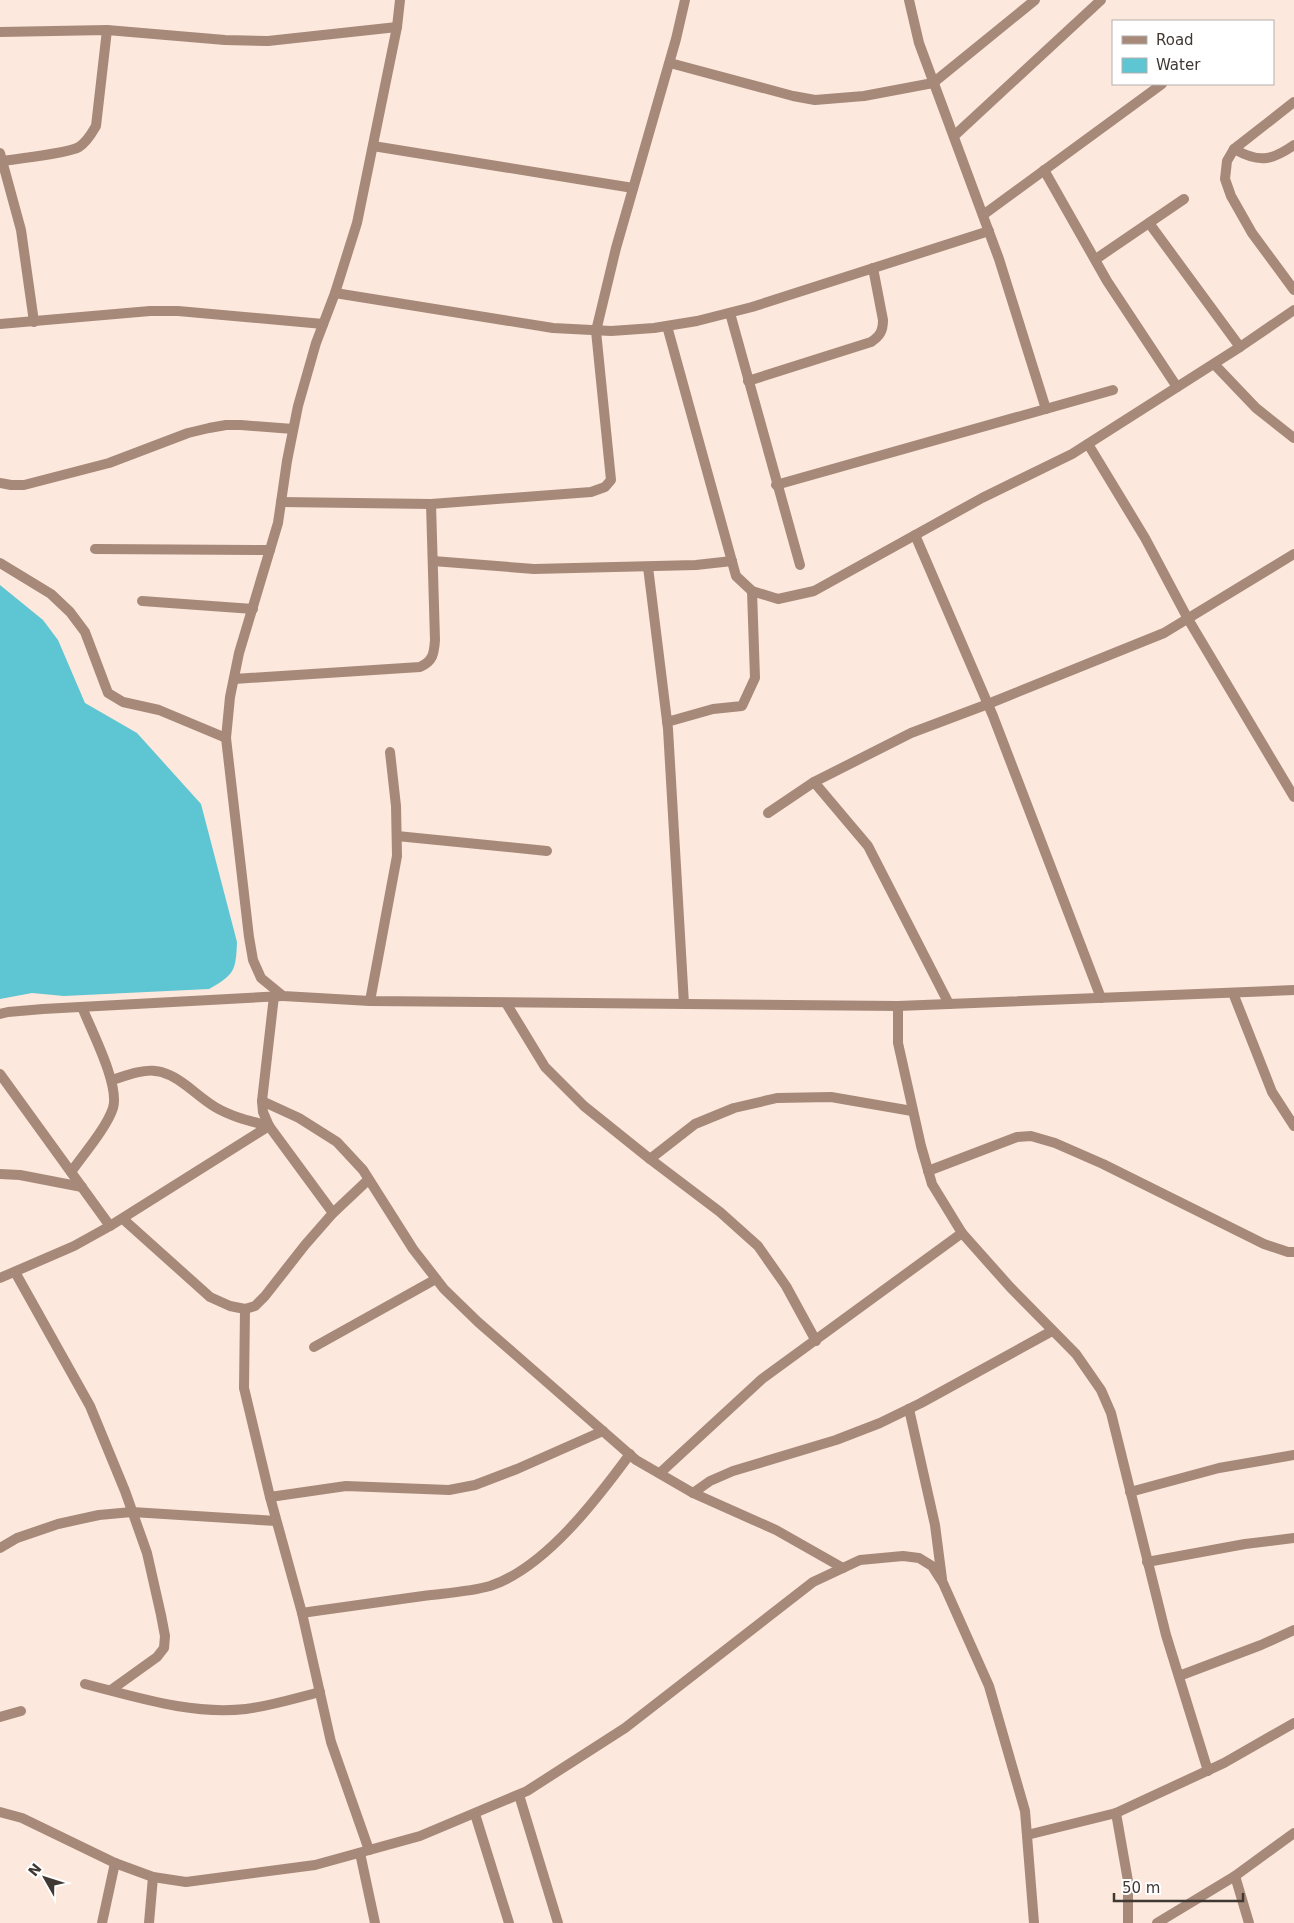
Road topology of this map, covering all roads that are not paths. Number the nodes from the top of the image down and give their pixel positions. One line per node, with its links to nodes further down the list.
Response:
1 (400, 0): 6 (street)
2 (685, 0): 9 (street)
3 (909, 0): 10 (street)
4 (1034, 0): 10 (street)
5 (1101, 0): 13 (street)
6 (398, 27): 7 (street); 15 (street)
7 (107, 30): 8 (street); 17 (street)
8 (0, 32)
9 (670, 63): 10 (street); 19 (street)
10 (933, 83): 13 (street)
11 (1161, 85): 18 (street)
12 (1294, 102): 16 (street)
13 (954, 136): 21 (street)
14 (1294, 145): 16 (street)
15 (372, 146): 19 (street); 27 (street)
16 (1234, 149): 26 (street)
17 (1, 157): 30 (street)
18 (1044, 170): 21 (street); 24 (street)
19 (634, 188): 34 (street)
20 (1184, 199): 22 (street)
21 (983, 215): 23 (street)
22 (1149, 223): 24 (street); 35 (street)
23 (989, 231): 25 (street); 40 (street)
24 (1096, 259): 38 (street)
25 (873, 268): 29 (street); 37 (street)
26 (1294, 290)
27 (335, 293): 32 (street); 34 (street)
28 (1294, 310): 35 (street)
29 (730, 313): 33 (street); 37 (street)
30 (34, 322): 31 (street); 32 (street)
31 (0, 324)
32 (323, 324): 41 (street)
33 (667, 326): 34 (street); 53 (street)
34 (596, 331): 47 (street)
35 (1240, 347): 36 (street)
36 (1214, 364): 38 (street); 42 (street)
37 (748, 381): 45 (street)
38 (1177, 388): 43 (street)
39 (1113, 390): 40 (street)
40 (1046, 409): 45 (street)
41 (293, 429): 44 (street); 46 (street)
42 (1294, 438)
43 (1088, 444): 48 (street); 60 (street)
44 (0, 483)
45 (776, 485): 55 (street)
46 (281, 502): 47 (street); 50 (street)
47 (431, 504): 52 (street)
48 (915, 534): 57 (street); 62 (street)
49 (95, 549): 50 (street)
50 (270, 550): 59 (street)
51 (1294, 554): 60 (street)
52 (433, 561): 56 (street); 61 (street)
53 (732, 561): 56 (street); 57 (street)
54 (0, 562): 64 (street)
55 (800, 565)
56 (648, 566): 63 (street)
57 (752, 591): 63 (street)
58 (142, 601): 59 (street)
59 (253, 609): 61 (street)
60 (1188, 619): 62 (street); 67 (street)
61 (234, 679): 64 (street)
62 (988, 704): 66 (street); 74 (street)
63 (667, 722): 77 (street)
64 (226, 738): 73 (street)
65 (390, 752): 69 (street)
66 (814, 782): 68 (street); 78 (street)
67 (1294, 797)
68 (768, 813)
69 (397, 836): 70 (street); 75 (street)
70 (547, 851)
71 (1294, 990): 72 (street)
72 (1233, 993): 74 (street); 87 (street)
73 (279, 996): 75 (street); 80 (street); 84 (street)
74 (1101, 998): 78 (street)
75 (370, 1001): 76 (street)
76 (506, 1003): 77 (street); 88 (street)
77 (684, 1004): 79 (street)
78 (949, 1004): 79 (street)
79 (898, 1006): 85 (street)
80 (82, 1007): 81 (street); 83 (street)
81 (0, 1014)
82 (0, 1074): 90 (street)
83 (112, 1080): 86 (street); 90 (street)
84 (262, 1101): 86 (street); 92 (street)
85 (912, 1111): 88 (street); 89 (street)
86 (269, 1126): 94 (street); 95 (street)
87 (1294, 1126)
88 (650, 1159): 104 (street)
89 (928, 1171): 97 (street); 98 (street)
90 (71, 1172): 93 (street)
91 (0, 1174): 93 (street)
92 (368, 1180): 94 (street); 101 (street)
93 (82, 1187): 96 (street)
94 (333, 1213): 102 (street)
95 (122, 1219): 96 (street); 102 (street)
96 (110, 1226): 99 (street)
97 (962, 1233): 103 (street); 104 (street)
98 (1294, 1252)
99 (15, 1272): 100 (street); 114 (street)
100 (0, 1278)
101 (436, 1279): 105 (street); 107 (street)
102 (244, 1309): 113 (street)
103 (1052, 1330): 106 (street); 111 (street)
104 (816, 1341): 110 (street)
105 (314, 1347)
106 (909, 1409): 112 (street); 120 (street)
107 (603, 1431): 108 (street); 113 (street)
108 (630, 1454): 110 (street); 121 (street)
109 (1294, 1455): 111 (street)
110 (660, 1474): 112 (street)
111 (1130, 1492): 118 (street)
112 (693, 1493): 119 (street)
113 (270, 1497): 115 (street)
114 (132, 1512): 115 (street); 117 (street); 125 (street)
115 (276, 1521): 121 (street)
116 (1294, 1538): 118 (street)
117 (0, 1548)
118 (1147, 1562): 123 (street)
119 (843, 1568): 120 (street); 131 (street)
120 (943, 1583): 136 (street)
121 (302, 1612): 126 (street)
122 (1294, 1630): 123 (street)
123 (1179, 1676): 130 (street)
124 (85, 1684): 125 (street)
125 (111, 1690): 126 (street)
126 (320, 1692): 137 (street)
127 (21, 1711): 128 (street)
128 (0, 1717)
129 (1294, 1723): 130 (street)
130 (1208, 1771): 133 (street)
131 (519, 1795): 134 (street); 145 (street)
132 (0, 1812): 138 (street)
133 (1116, 1813): 136 (street); 147 (street)
134 (475, 1814): 137 (street); 144 (street)
135 (1294, 1833): 139 (street)
136 (1027, 1835): 146 (street)
137 (365, 1851): 140 (street); 143 (street)
138 (115, 1863): 140 (street); 141 (street)
139 (1235, 1876): 148 (street); 149 (street)
140 (153, 1877): 142 (street)
141 (102, 1923)
142 (149, 1923)
143 (375, 1923)
144 (509, 1923)
145 (558, 1923)
146 (1034, 1923)
147 (1128, 1923)
148 (1157, 1923)
149 (1249, 1923)

